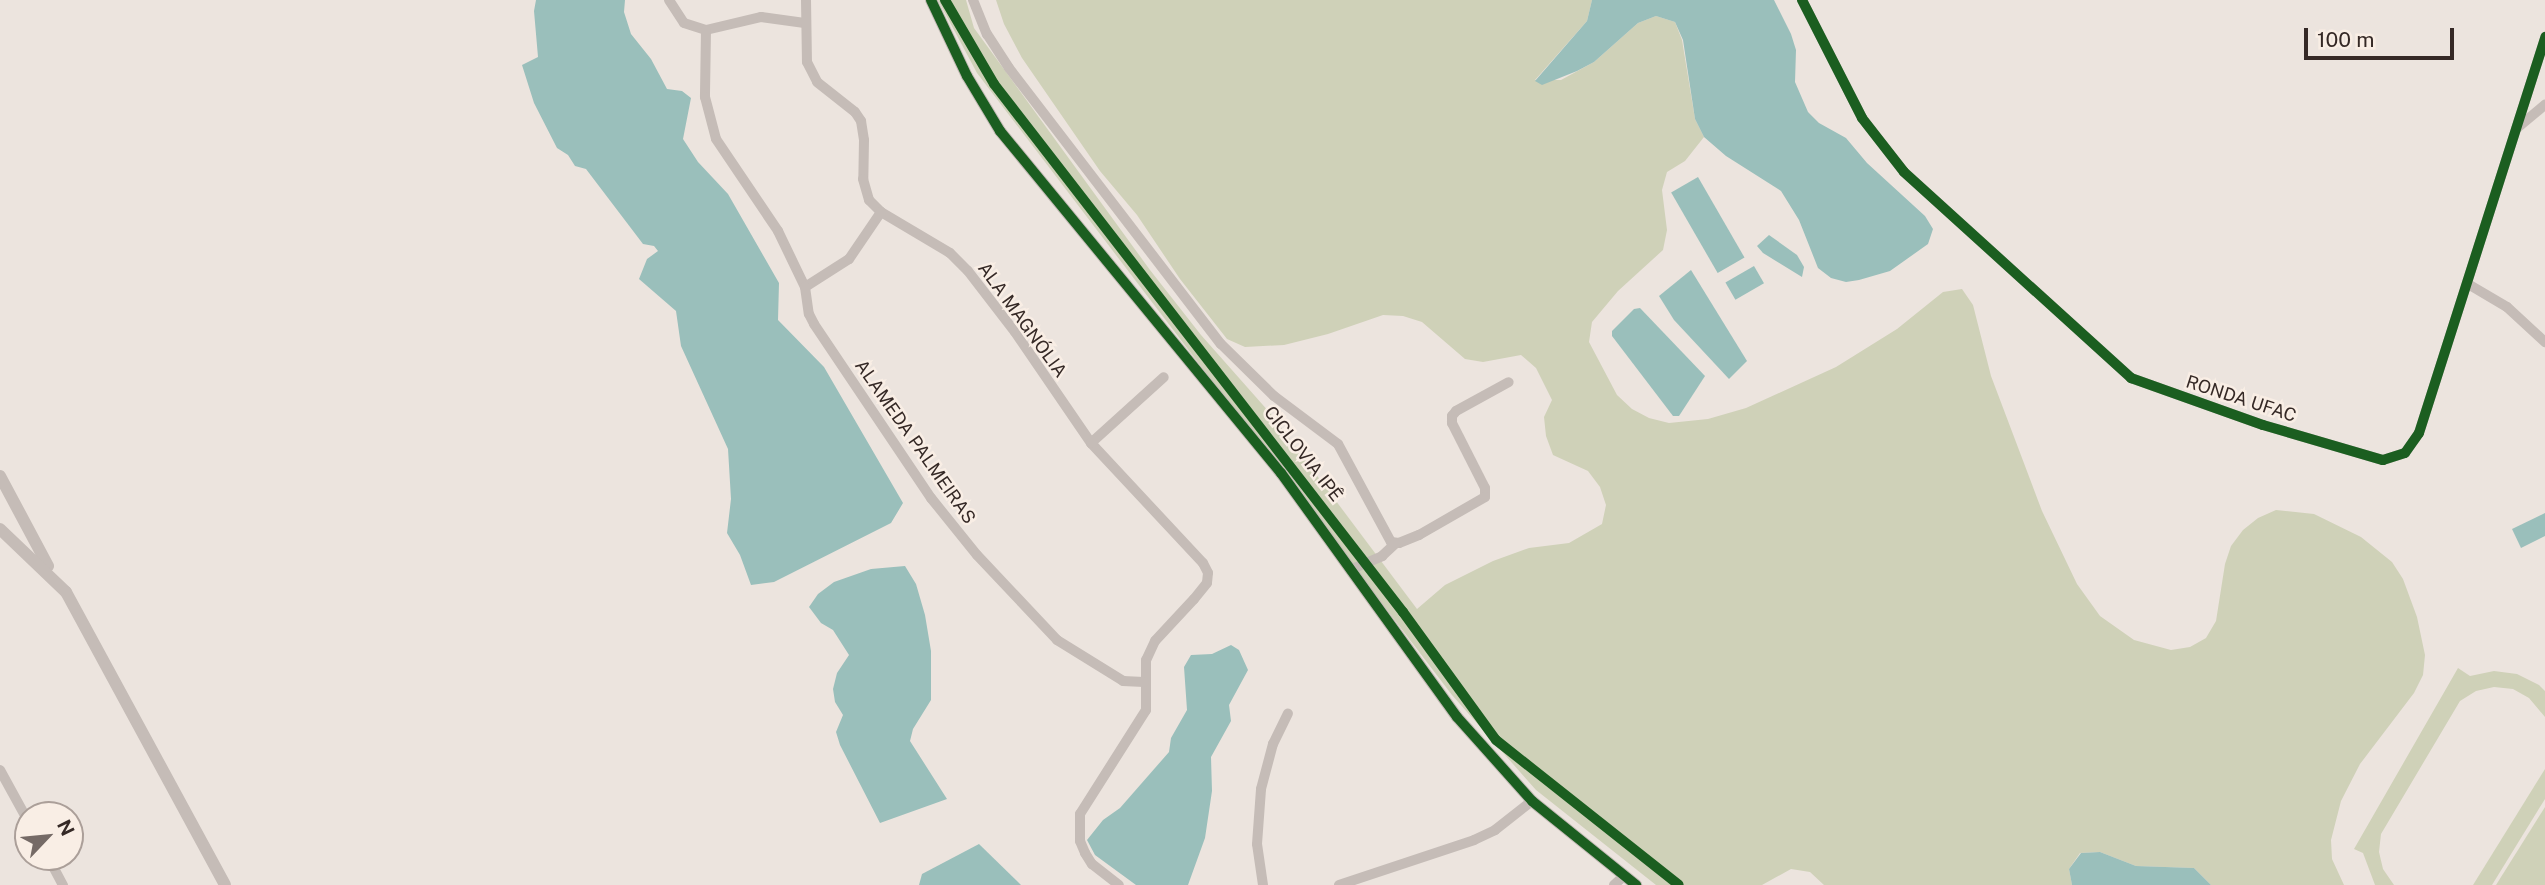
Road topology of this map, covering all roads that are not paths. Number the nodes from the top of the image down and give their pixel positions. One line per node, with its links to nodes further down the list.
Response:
1 (669, 0): 7 (street)
2 (806, 0): 6 (street, ALA MAGNÓLIA)
3 (931, 0): 21 (street)
4 (973, 0): 20 (street)
5 (1802, 0): 12 (street, RONDA UFAC)
6 (805, 23): 7 (street); 11 (street, ALA MAGNÓLIA)
7 (706, 30): 13 (street, ALAMEDA PALMEIRAS)
8 (2545, 37): 10 (street, RONDA UFAC)
9 (2545, 105): 10 (street)
10 (2515, 130): 12 (street, RONDA UFAC)
11 (881, 212): 13 (street); 17 (street, ALA MAGNÓLIA)
12 (2468, 285): 14 (street)
13 (805, 287): 23 (street, ALAMEDA PALMEIRAS)
14 (2545, 342)
15 (1164, 377): 17 (street)
16 (1509, 382): 20 (street)
17 (1090, 443): 23 (street, ALA MAGNÓLIA)
18 (0, 476): 22 (street)
19 (0, 528): 22 (street)
20 (1395, 544): 21 (street)
21 (1352, 569): 27 (street)
22 (53, 576): 29 (street)
23 (1144, 682): 30 (street)
24 (1287, 713): 31 (street)
25 (0, 770): 26 (street)
26 (17, 801)
27 (1532, 801): 28 (street); 32 (street)
28 (1624, 876): 33 (street); 34 (street)
29 (225, 885)
30 (1119, 885)
31 (1263, 885)
32 (1339, 885)
33 (1614, 885)
34 (1636, 885)

